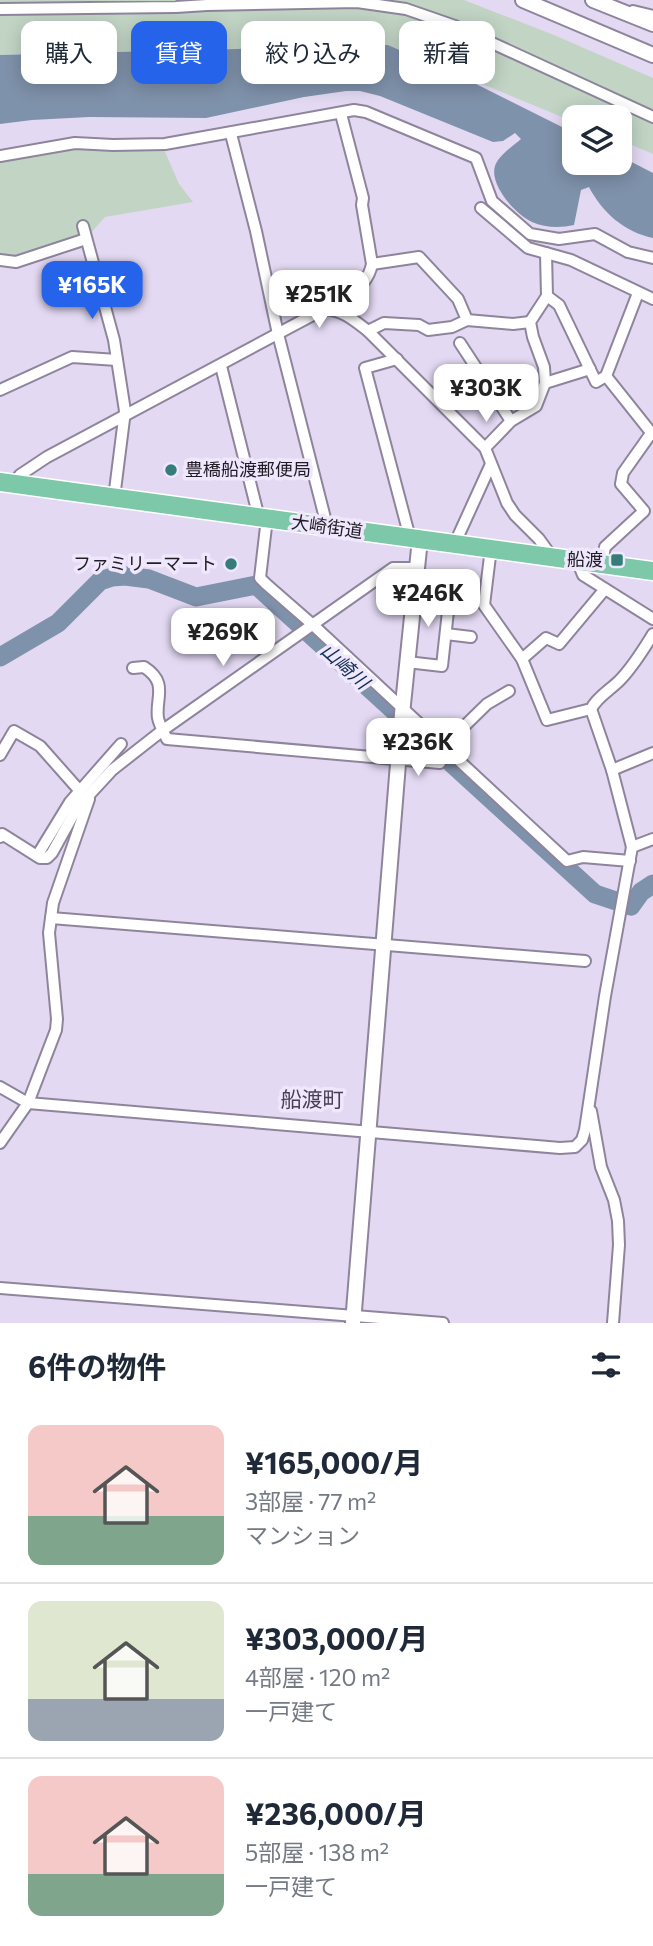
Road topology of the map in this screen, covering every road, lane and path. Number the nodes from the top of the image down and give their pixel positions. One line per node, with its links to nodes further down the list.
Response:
1 (523, 0): 8 (street)
2 (593, 0): 4 (street)
3 (407, 5): 5 (street); 10 (street)
4 (613, 8): 6 (street); 7 (street)
5 (0, 9)
6 (653, 16)
7 (653, 24)
8 (653, 55)
9 (341, 114): 11 (street); 15 (street); 20 (street)
10 (653, 117)
11 (231, 134): 12 (street); 28 (street)
12 (0, 156)
13 (481, 208): 17 (street)
14 (83, 226): 16 (street)
15 (545, 236): 17 (street); 18 (street)
16 (86, 239): 19 (street); 31 (street)
17 (544, 252): 21 (street); 22 (street)
18 (653, 258)
19 (0, 260)
20 (372, 264): 24 (street); 25 (street)
21 (638, 293): 23 (street); 34 (street)
22 (547, 296): 26 (street); 33 (street)
23 (653, 299)
24 (336, 310): 27 (street); 28 (street)
25 (467, 320): 26 (street); 27 (street)
26 (530, 322): 35 (street)
27 (368, 331): 30 (street)
28 (278, 334): 32 (street); 45 (street)
29 (460, 343): 38 (street)
30 (397, 359): 40 (street); 46 (street)
31 (117, 360): 36 (street); 37 (street)
32 (221, 366): 37 (street); 44 (street)
33 (590, 369): 34 (street); 35 (street)
34 (606, 376): 39 (street)
35 (545, 383): 38 (street)
36 (0, 390)
37 (124, 417): 42 (street); 43 (street)
38 (511, 421): 40 (street)
39 (652, 433): 51 (street)
40 (485, 448): 41 (street)
41 (491, 464): 47 (street); 49 (street)
42 (7, 483): 43 (main road, 大崎街道)
43 (114, 498): 44 (main road, 大崎街道)
44 (263, 518): 45 (main road, 大崎街道); 57 (street)
45 (327, 526): 46 (main road, 大崎街道)
46 (415, 539): 47 (main road, 大崎街道); 52 (street)
47 (455, 543): 48 (main road, 大崎街道)
48 (491, 548): 49 (main road, 大崎街道); 62 (street)
49 (552, 557): 50 (main road, 大崎街道)
50 (577, 560): 51 (main road, 大崎街道); 54 (street)
51 (602, 563): 53 (main road, 大崎街道)
52 (417, 568): 55 (street); 57 (street)
53 (653, 571)
54 (605, 589): 56 (street); 62 (street)
55 (414, 598): 58 (street); 63 (street)
56 (653, 620)
57 (308, 628): 67 (street); 68 (street)
58 (446, 634): 60 (street); 63 (street)
59 (653, 634): 61 (street)
60 (471, 638)
61 (648, 652): 66 (street)
62 (522, 659): 66 (street)
63 (407, 662): 67 (street)
64 (133, 668): 68 (street)
65 (509, 691): 70 (street)
66 (591, 709): 75 (street)
67 (402, 716): 70 (street); 73 (street)
68 (163, 730): 73 (street); 77 (street)
69 (121, 744): 76 (street)
70 (443, 747): 82 (street)
71 (653, 753): 75 (street)
72 (0, 755): 76 (street)
73 (398, 761): 74 (street); 84 (street)
74 (440, 763)
75 (612, 770): 80 (street)
76 (79, 790): 81 (street)
77 (91, 793): 81 (street); 83 (street)
78 (1, 833): 81 (street)
79 (653, 839): 80 (street)
80 (632, 847): 82 (street)
81 (37, 856)
82 (630, 861): 87 (street)
83 (51, 918): 84 (street); 88 (street)
84 (383, 944): 85 (street); 89 (street)
85 (585, 961)
86 (0, 1087): 88 (street)
87 (589, 1098): 89 (street); 94 (street)
88 (28, 1103): 89 (street); 90 (street)
89 (368, 1132): 92 (street)
90 (0, 1143)
91 (0, 1288): 92 (street)
92 (353, 1320): 93 (street)
93 (443, 1323)
94 (613, 1323)

